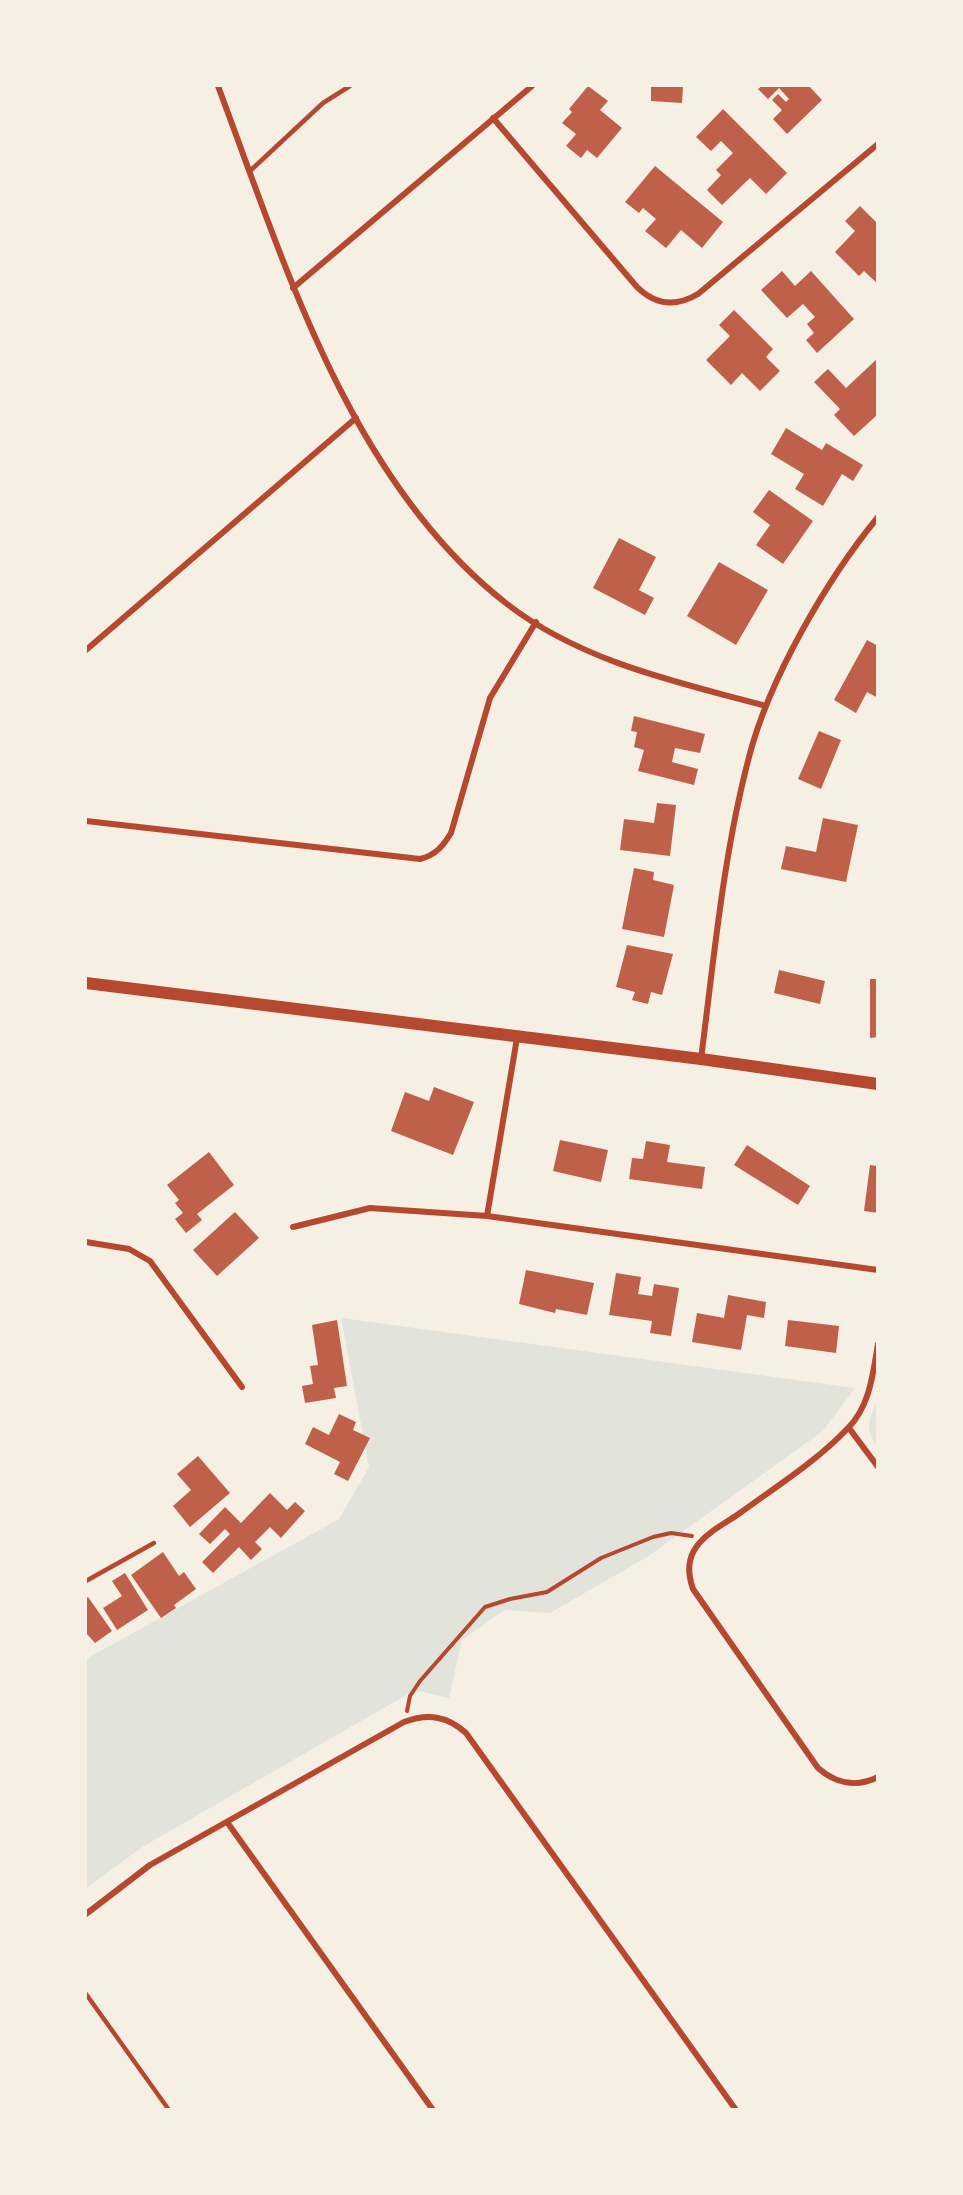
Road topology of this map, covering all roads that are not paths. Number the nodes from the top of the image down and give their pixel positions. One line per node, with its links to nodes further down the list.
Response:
1 (218, 86): 6 (street)
2 (350, 86): 6 (lane)
3 (532, 86): 4 (street)
4 (493, 118): 5 (street); 7 (street)
5 (878, 144)
6 (250, 171): 7 (street)
7 (293, 288): 8 (street)
8 (356, 418): 10 (street); 11 (street)
9 (878, 517): 12 (street)
10 (536, 622): 12 (street); 13 (street)
11 (86, 650)
12 (766, 706): 16 (street)
13 (86, 821)
14 (86, 983): 15 (main road)
15 (517, 1038): 16 (main road); 18 (street)
16 (701, 1059): 17 (main road)
17 (878, 1084)
18 (487, 1216): 19 (street); 21 (street)
19 (293, 1227)
20 (86, 1242): 23 (street)
21 (878, 1270)
22 (878, 1344): 24 (street)
23 (242, 1387)
24 (849, 1428): 25 (street); 28 (street)
25 (878, 1467)
26 (154, 1543): 27 (lane)
27 (86, 1581)
28 (878, 1777)
29 (227, 1822): 30 (street); 33 (street); 34 (street)
30 (86, 1914)
31 (86, 1994): 32 (lane)
32 (169, 2109)
33 (433, 2109)
34 (736, 2109)

